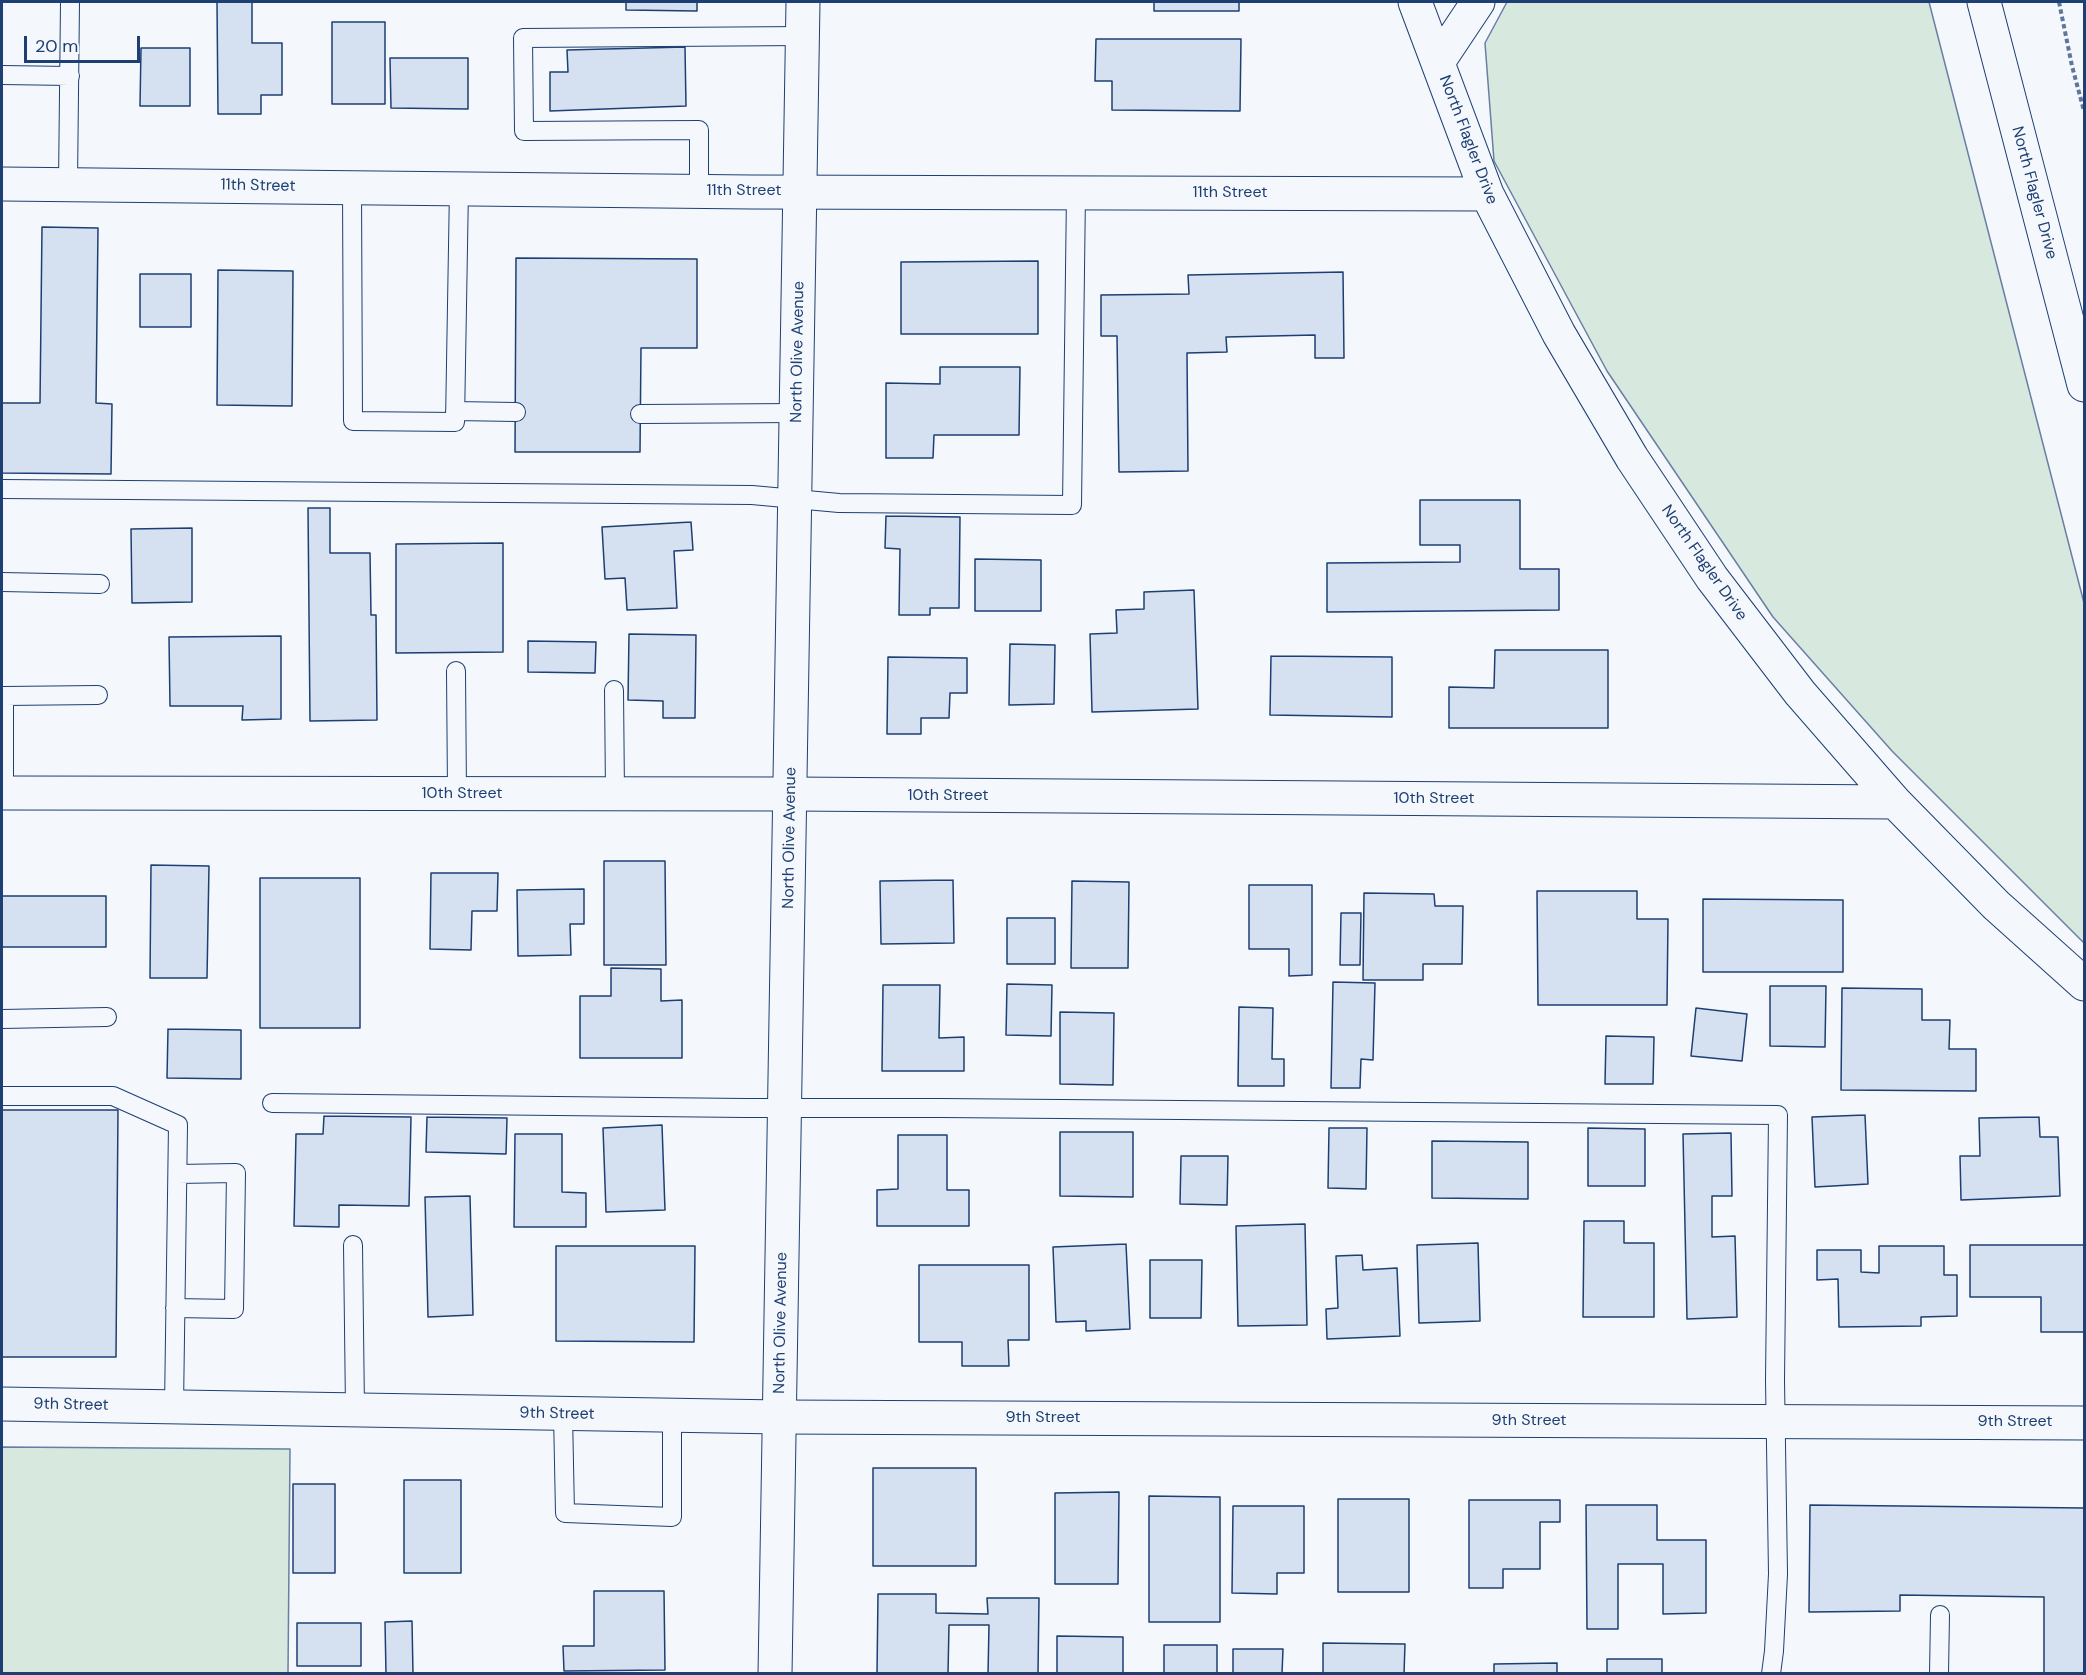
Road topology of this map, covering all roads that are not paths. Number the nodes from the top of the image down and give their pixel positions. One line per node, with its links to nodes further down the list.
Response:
1 (70, 2): 9 (lane)
2 (803, 2): 6 (street, North Olive Avenue)
3 (1415, 2): 7 (street, North Flagler Drive)
4 (1478, 2): 7 (street, North Flagler Drive)
5 (1984, 2): 18 (street, North Flagler Drive)
6 (803, 36): 14 (lane); 15 (street, North Olive Avenue)
7 (1438, 62): 17 (street, North Flagler Drive)
8 (2, 75): 9 (lane)
9 (70, 76): 11 (lane)
10 (2, 184): 11 (street, 11th Street)
11 (68, 184): 12 (street, 11th Street)
12 (352, 187): 13 (street, 11th Street); 19 (lane)
13 (459, 188): 14 (street, 11th Street); 19 (lane)
14 (699, 191): 15 (street, 11th Street)
15 (800, 192): 16 (street, 11th Street); 21 (street, North Olive Avenue)
16 (1076, 192): 17 (street, 11th Street); 24 (lane)
17 (1487, 194): 35 (street, North Flagler Drive)
18 (2085, 385)
19 (455, 411): 20 (lane)
20 (516, 412)
21 (796, 413): 22 (lane); 24 (street, North Olive Avenue)
22 (640, 414)
23 (2, 489): 24 (lane)
24 (795, 500): 34 (street, North Olive Avenue)
25 (2, 582): 26 (lane)
26 (100, 584)
27 (456, 671): 32 (lane)
28 (614, 690): 33 (lane)
29 (98, 695): 30 (lane)
30 (3, 696): 31 (lane)
31 (3, 793): 32 (street, 10th Street)
32 (457, 794): 33 (street, 10th Street)
33 (615, 794): 34 (street, 10th Street)
34 (790, 794): 35 (street, 10th Street); 41 (street, North Olive Avenue)
35 (1895, 802): 36 (street, North Flagler Drive)
36 (2085, 984)
37 (107, 1017): 38 (lane)
38 (2, 1019)
39 (2, 1096): 42 (lane)
40 (272, 1102): 41 (lane)
41 (785, 1108): 50 (street, North Olive Avenue); 51 (lane)
42 (178, 1174): 44 (lane); 44 (lane)
43 (353, 1245): 47 (lane)
44 (175, 1308): 46 (lane)
45 (2, 1404): 46 (street, 9th Street)
46 (174, 1407): 47 (street, 9th Street)
47 (355, 1410): 48 (street, 9th Street)
48 (563, 1414): 49 (street, 9th Street); 49 (lane)
49 (672, 1415): 50 (street, 9th Street)
50 (780, 1417): 51 (street, 9th Street); 54 (street, North Olive Avenue)
51 (1776, 1422): 52 (street, 9th Street); 55 (lane)
52 (2085, 1423)
53 (1940, 1615): 56 (lane)
54 (775, 1674)
55 (1771, 1674)
56 (1939, 1674)

